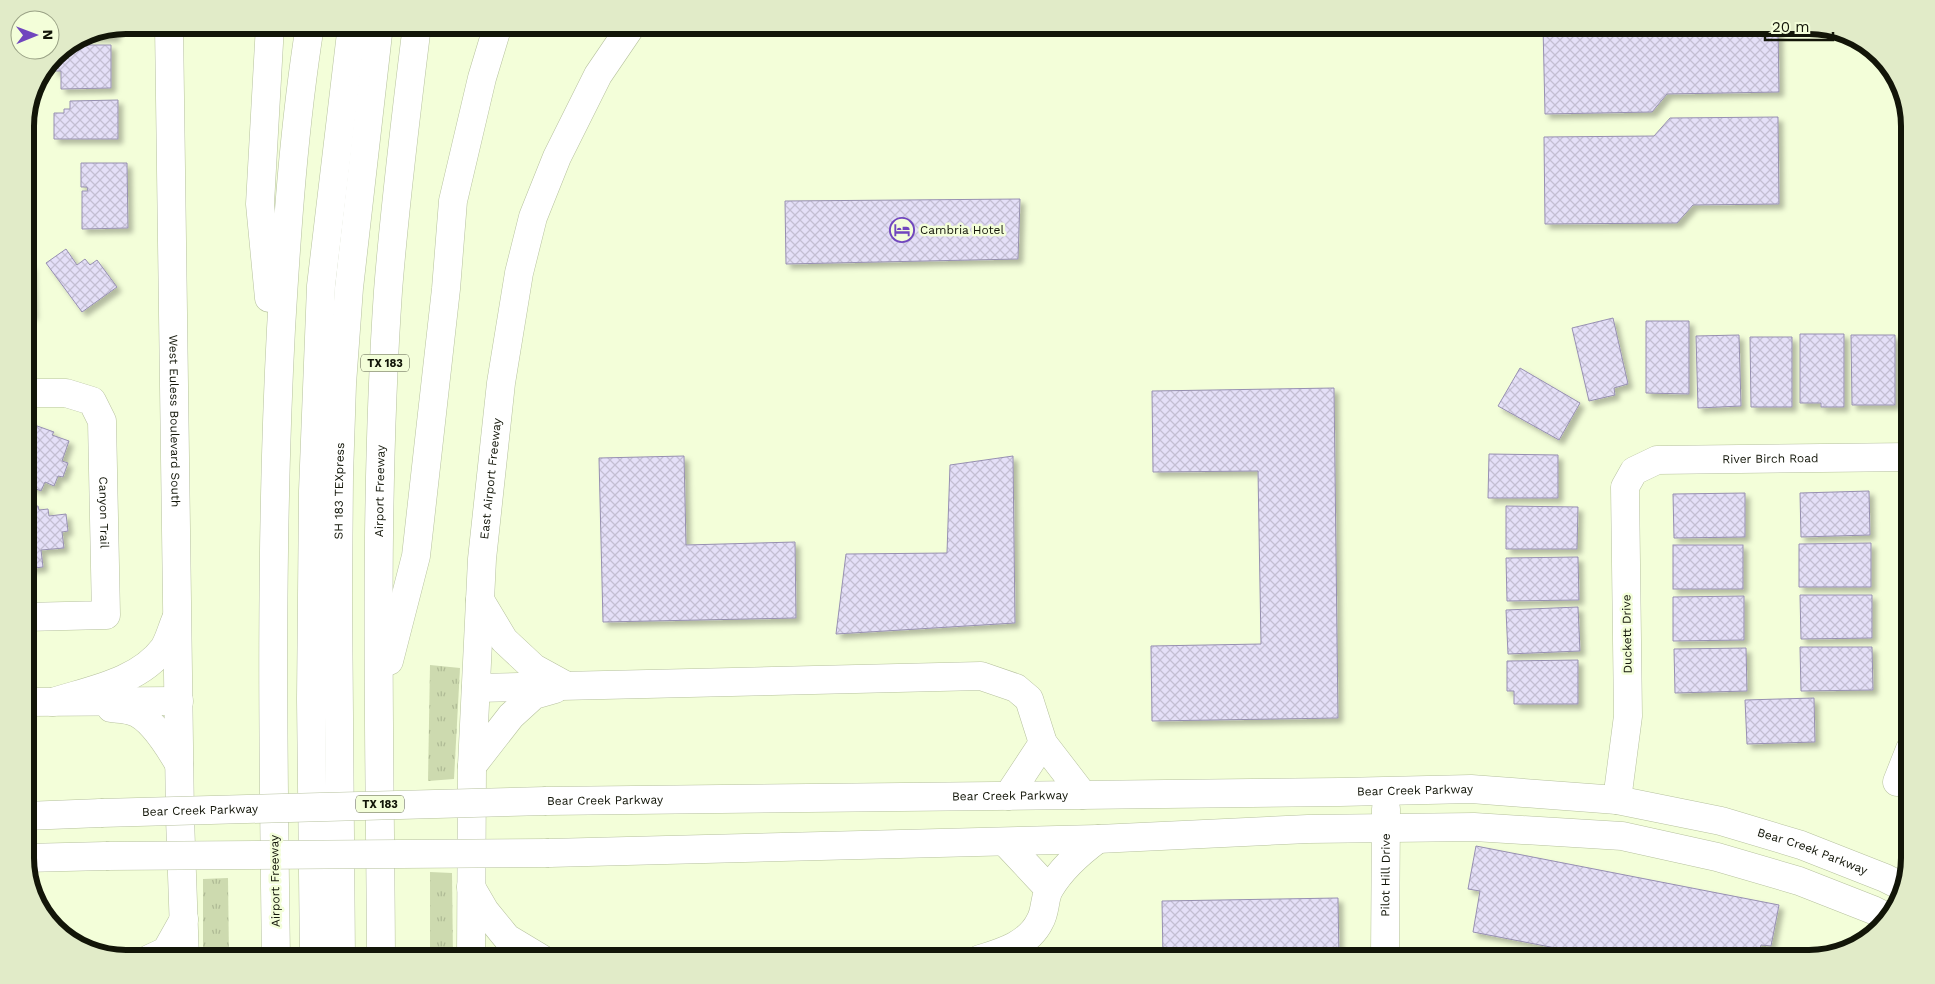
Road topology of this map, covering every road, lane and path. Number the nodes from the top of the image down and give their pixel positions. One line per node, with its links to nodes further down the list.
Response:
1 (170, 34): 14 (main road, West Euless Boulevard South)
2 (269, 34): 10 (main road)
3 (309, 34): 10 (main road, Airport Freeway)
4 (351, 34): 44 (main road)
5 (378, 34): 45 (main road, SH 183 TEXpress)
6 (416, 34): 21 (main road, Airport Freeway / TX 183)
7 (497, 34): 21 (main road)
8 (626, 34): 13 (main road, East Airport Freeway)
9 (34, 393): 15 (main road, Canyon Trail)
10 (278, 394): 43 (main road, Airport Freeway)
11 (1901, 457): 12 (main road, River Birch Road)
12 (1634, 471): 30 (main road, Duckett Drive)
13 (480, 600): 16 (main road); 17 (main road, East Airport Freeway)
14 (178, 613): 18 (main road, West Euless Boulevard South); 20 (main road)
15 (34, 617)
16 (566, 686): 17 (main road); 22 (main road); 24 (main road)
17 (476, 688): 24 (main road, East Airport Freeway)
18 (179, 701): 20 (main road); 23 (main road, West Euless Boulevard South)
19 (34, 702): 20 (main road)
20 (53, 702): 23 (main road)
21 (379, 702): 46 (main road, Airport Freeway / TX 183)
22 (1043, 742): 28 (main road); 29 (main road)
23 (179, 764): 40 (main road, West Euless Boulevard South)
24 (472, 766): 37 (main road, East Airport Freeway)
25 (1901, 772): 26 (main road)
26 (1897, 782)
27 (1387, 790): 28 (main road, Bear Creek Parkway); 30 (main road, Bear Creek Parkway); 32 (main road, Pilot Hill Drive)
28 (1083, 795): 29 (main road, Bear Creek Parkway)
29 (1008, 796): 31 (main road, Bear Creek Parkway, bridge)
30 (1617, 800): 36 (main road, Bear Creek Parkway)
31 (34, 816)
32 (1385, 828): 33 (main road); 39 (main road); 50 (main road, Pilot Hill Drive)
33 (1098, 840): 34 (main road); 38 (main road)
34 (1005, 842): 35 (main road, bridge); 38 (main road)
35 (34, 858)
36 (1897, 884)
37 (471, 887): 47 (main road, East Airport Freeway); 48 (main road)
38 (1049, 889): 49 (main road)
39 (1882, 914)
40 (184, 919): 41 (main road); 42 (main road)
41 (167, 950)
42 (185, 950)
43 (276, 950)
44 (314, 950)
45 (341, 950)
46 (381, 950)
47 (471, 950)
48 (527, 950)
49 (1010, 950)
50 (1386, 950)

